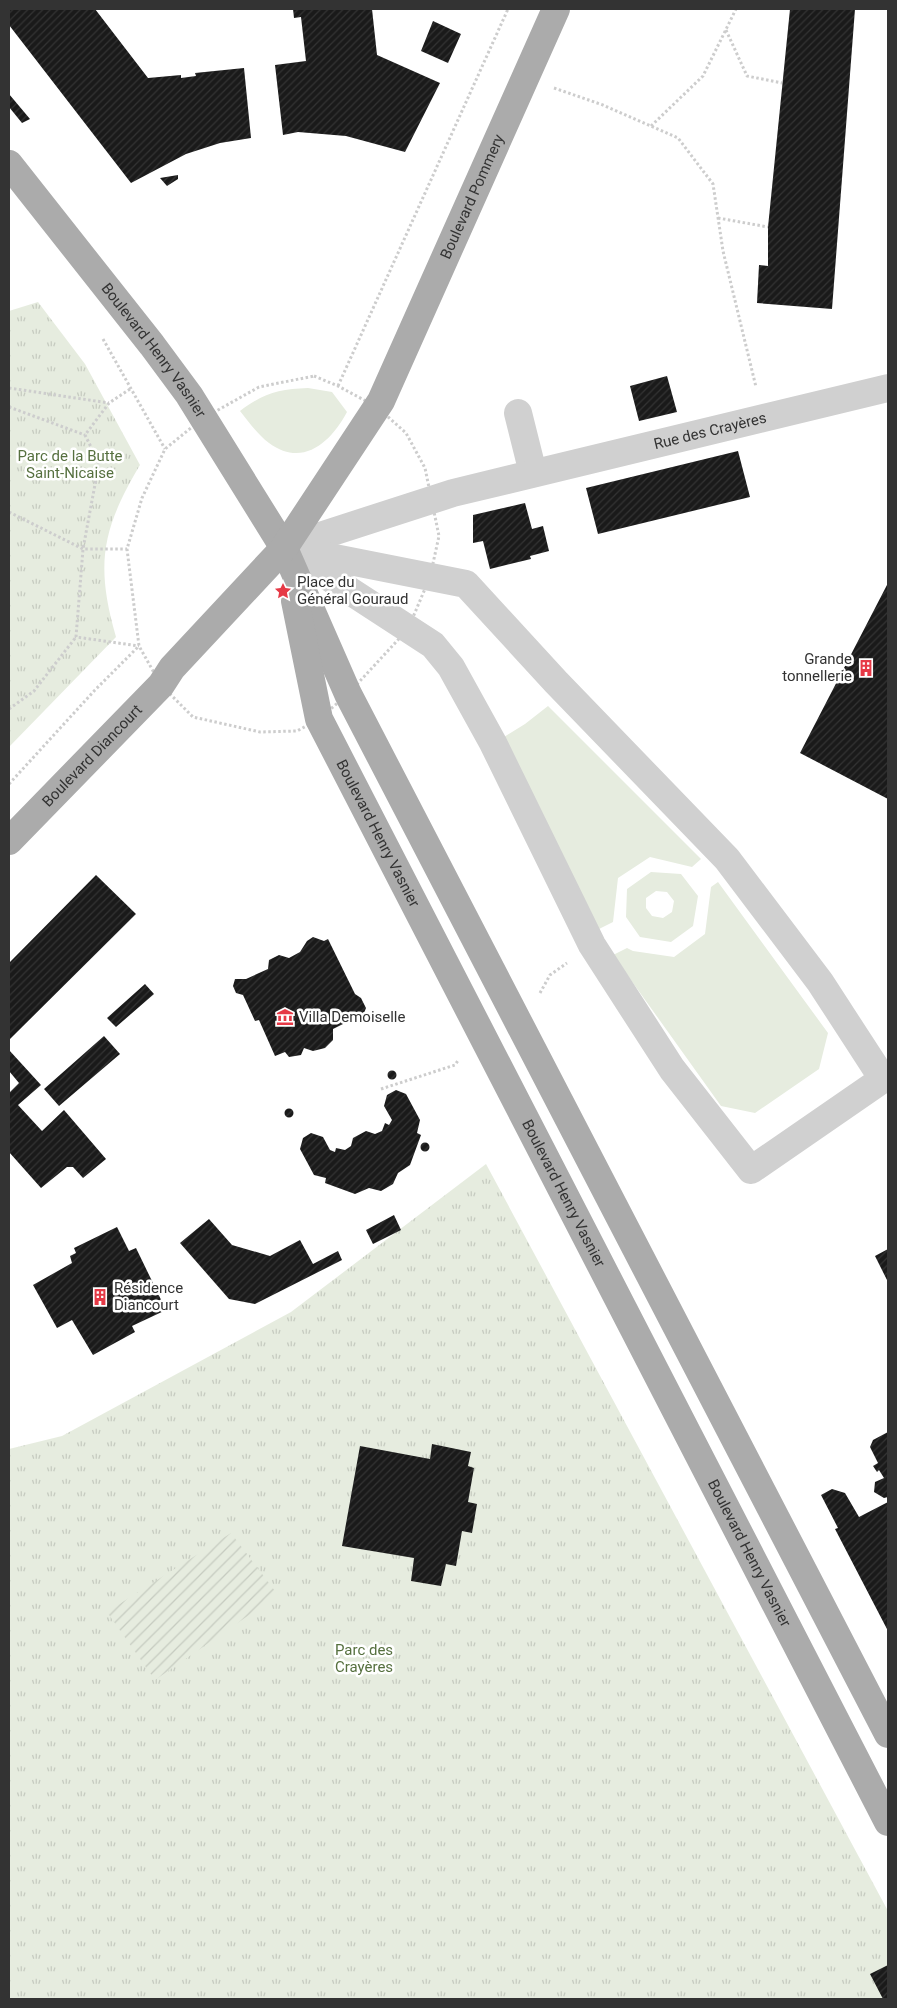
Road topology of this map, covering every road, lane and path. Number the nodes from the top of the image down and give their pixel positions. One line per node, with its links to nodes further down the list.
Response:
1 (508, 9): 12 (path)
2 (556, 9): 5 (main road, Boulevard Pommery)
3 (736, 9): 4 (path)
4 (726, 29): 6 (path); 7 (path)
5 (526, 77): 7 (path); 16 (main road, Boulevard Pommery)
6 (782, 83)
7 (651, 126): 9 (path)
8 (9, 164): 26 (main road, Boulevard Henry Vasnier)
9 (718, 218): 10 (path); 21 (path)
10 (768, 227)
11 (100, 334): 15 (path)
12 (338, 386): 16 (path); 19 (path)
13 (9, 388): 17 (path)
14 (888, 388): 21 (street, Rue des Crayères)
15 (130, 389): 17 (path); 28 (path)
16 (383, 396): 24 (path); 26 (main road)
17 (109, 403): 22 (path)
18 (9, 407): 22 (path)
19 (218, 410)
20 (518, 413): 23 (street)
21 (764, 418): 23 (street, Rue des Crayères)
22 (85, 435): 27 (path)
23 (533, 473): 24 (street, Rue des Crayères)
24 (443, 496): 26 (street); 29 (path)
25 (9, 512): 27 (path)
26 (284, 548): 29 (street); 29 (street); 32 (main road); 34 (main road, Boulevard Henry Vasnier); 37 (main road, Boulevard Henry Vasnier)
27 (83, 549): 28 (path); 30 (path)
28 (128, 549): 31 (path)
29 (430, 577)
30 (76, 638): 31 (path); 33 (path)
31 (138, 646): 32 (path); 35 (path)
32 (167, 676): 34 (path); 36 (main road, Boulevard Diancourt)
33 (9, 710)
34 (319, 719): 38 (main road, Boulevard Henry Vasnier)
35 (9, 784)
36 (9, 841)
37 (888, 1734)
38 (888, 1822)

